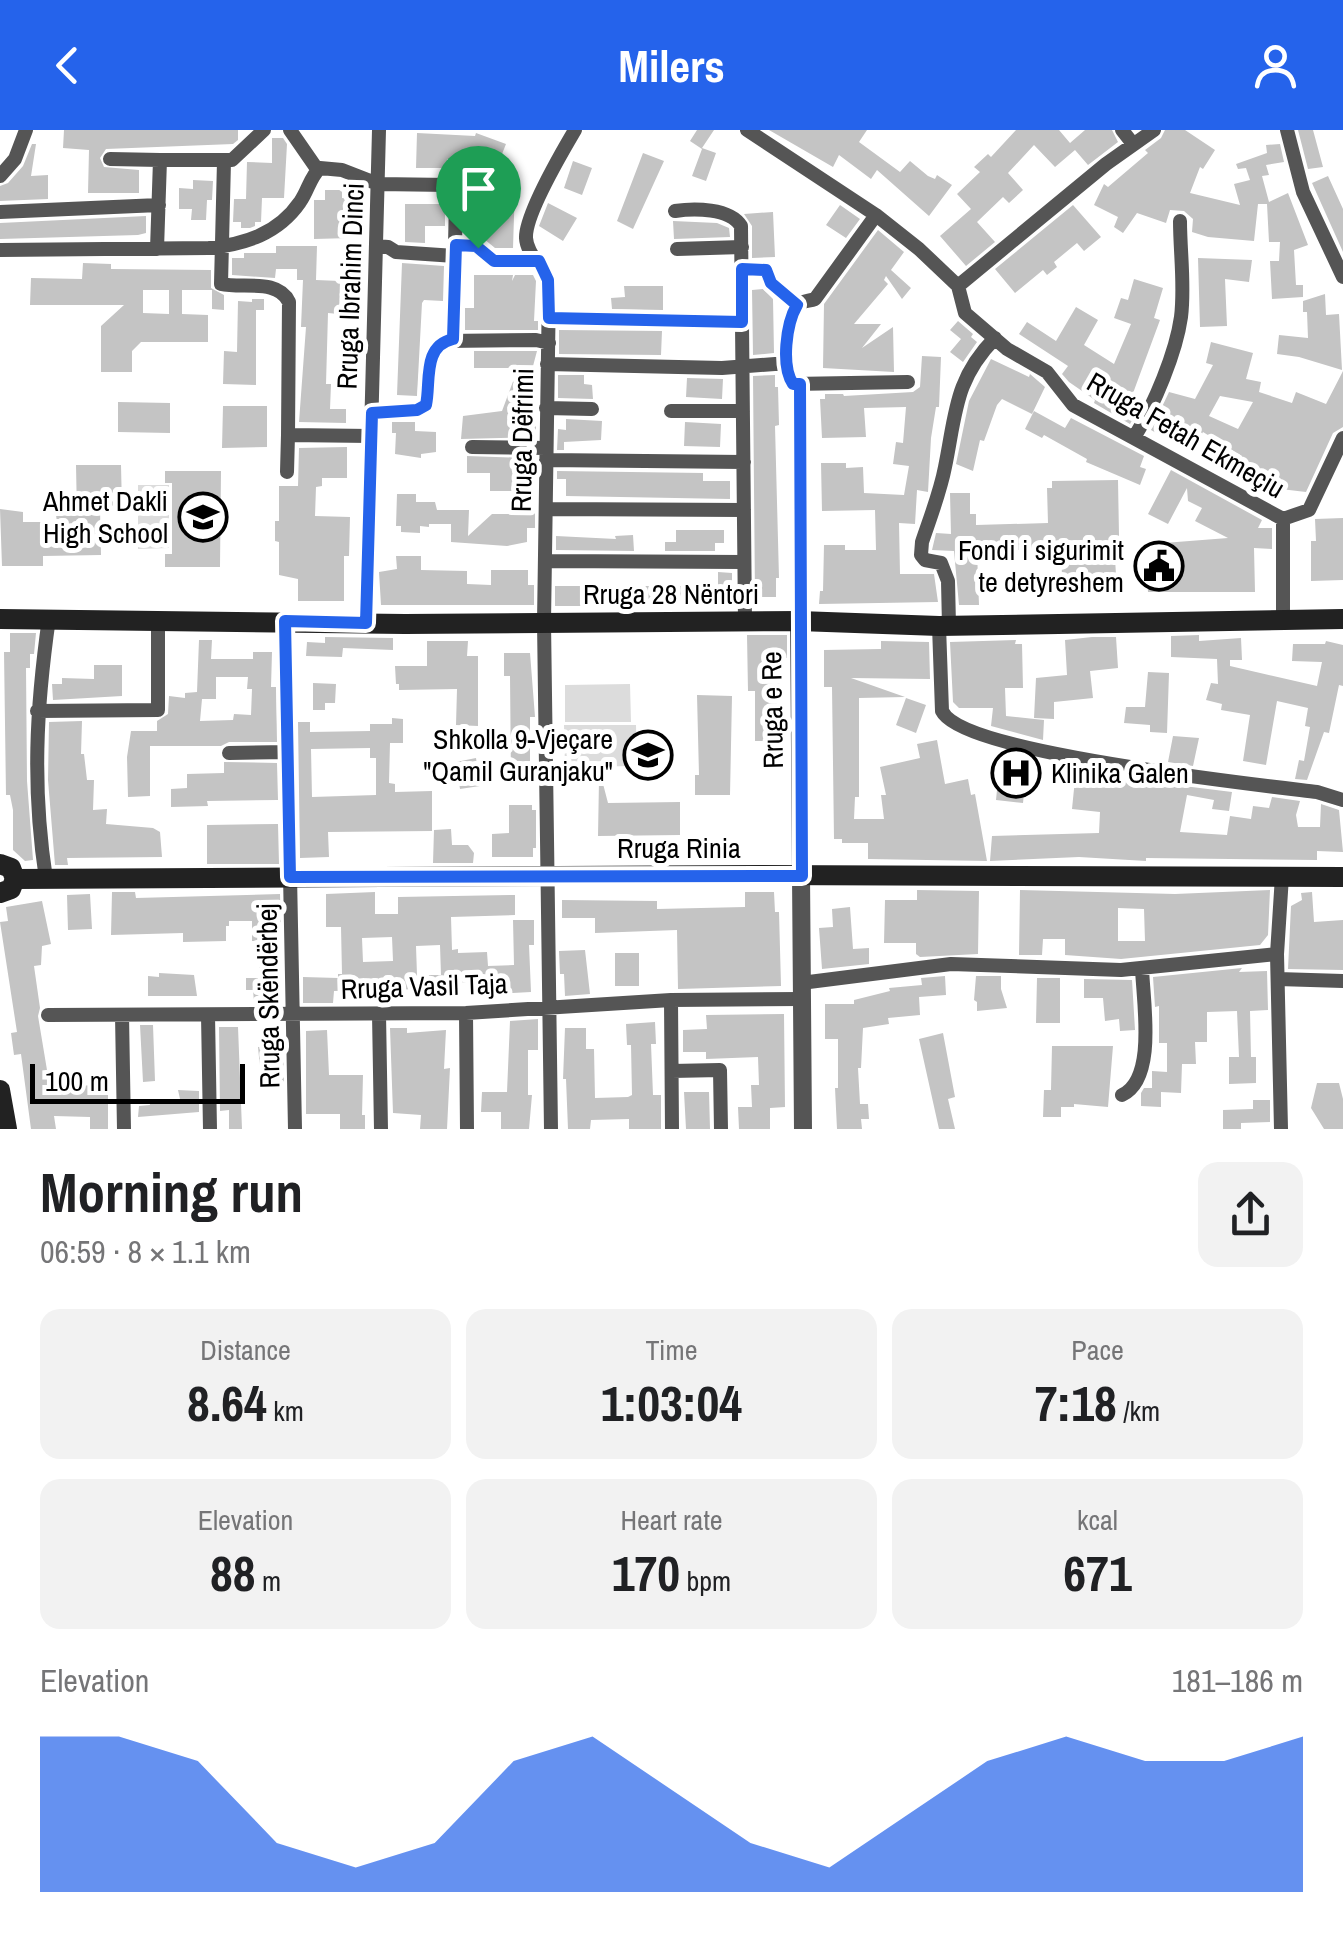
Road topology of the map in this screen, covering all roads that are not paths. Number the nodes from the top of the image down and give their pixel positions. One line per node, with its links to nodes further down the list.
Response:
1 (26, 130): 15 (street)
2 (264, 130): 13 (street)
3 (290, 130): 14 (street)
4 (380, 130): 16 (street, Rruga Ibrahim Dinci)
5 (575, 130): 29 (street, Rruga Dëfrimi)
6 (1122, 130): 10 (street)
7 (1154, 130): 10 (street)
8 (1287, 130): 31 (street)
9 (755, 132): 20 (street, Rruga Fetah Ekmeçiu)
10 (1134, 144): 32 (street)
11 (110, 159): 12 (street)
12 (160, 160): 13 (street); 17 (street)
13 (224, 161): 23 (street)
14 (317, 169): 16 (street); 23 (street)
15 (0, 176)
16 (378, 184): 22 (street, Rruga Ibrahim Dinci); 28 (street)
17 (159, 205): 19 (street); 25 (street)
18 (675, 210): 24 (street)
19 (0, 212)
20 (876, 215): 32 (street, Rruga Fetah Ekmeçiu); 33 (street)
21 (1180, 221): 51 (street)
22 (376, 246): 28 (street); 48 (street, Rruga Ibrahim Dinci)
23 (221, 247): 25 (street); 49 (street)
24 (742, 247): 26 (street); 30 (street)
25 (158, 249): 27 (street)
26 (678, 249)
27 (0, 250)
28 (456, 250): 29 (street); 37 (street)
29 (539, 261): 34 (street, Rruga Dëfrimi)
30 (742, 269): 33 (street); 35 (street)
31 (1343, 277)
32 (958, 286): 36 (street, Rruga Fetah Ekmeçiu)
33 (797, 305): 39 (street)
34 (549, 318): 35 (street); 38 (street, Rruga Dëfrimi)
35 (742, 322): 41 (street)
36 (995, 338): 51 (street, Rruga Fetah Ekmeçiu); 72 (street)
37 (453, 339): 38 (street); 48 (street)
38 (549, 343): 40 (street, Rruga Dëfrimi)
39 (788, 363): 41 (street); 43 (street, Rruga e Re)
40 (547, 364): 41 (street); 44 (street, Rruga Dëfrimi)
41 (743, 367): 47 (street)
42 (908, 382): 43 (street)
43 (800, 384): 66 (street, Rruga e Re)
44 (546, 408): 45 (street); 54 (street, Rruga Dëfrimi)
45 (592, 409)
46 (671, 411): 47 (street)
47 (743, 411): 55 (street)
48 (372, 413): 50 (street, Rruga Ibrahim Dinci)
49 (288, 435): 50 (street); 56 (street)
50 (371, 436): 71 (street, Rruga Ibrahim Dinci)
51 (1136, 436): 59 (street, Rruga Fetah Ekmeçiu)
52 (1343, 438): 59 (street)
53 (472, 446): 54 (street)
54 (546, 454): 55 (street); 57 (street, Rruga Dëfrimi)
55 (744, 462): 58 (street)
56 (287, 472)
57 (546, 509): 58 (street); 60 (street, Rruga Dëfrimi)
58 (744, 510): 61 (street)
59 (1284, 519): 67 (street)
60 (545, 561): 61 (street); 70 (street, Rruga Dëfrimi)
61 (744, 562): 69 (street)
62 (49, 618): 64 (main road, Rruga 28 Nëntori); 65 (main road, Rruga 28 Nëntori); 73 (street)
63 (1343, 618): 67 (main road, Rruga 28 Nëntori)
64 (0, 619)
65 (158, 620): 68 (main road, Rruga 28 Nëntori); 73 (street)
66 (799, 620): 69 (main road, Rruga 28 Nëntori); 72 (main road, Rruga 28 Nëntori); 77 (street, Rruga e Re)
67 (1282, 620): 72 (main road, Rruga 28 Nëntori)
68 (285, 621): 71 (main road, Rruga 28 Nëntori); 74 (street, Rruga Skëndërbej)
69 (745, 621): 70 (main road, Rruga 28 Nëntori)
70 (544, 622): 71 (main road, Rruga 28 Nëntori); 80 (street, Rruga Dëfrimi)
71 (366, 623)
72 (944, 626): 76 (street)
73 (37, 711): 83 (street)
74 (288, 752): 75 (street); 79 (street, Rruga Skëndërbej)
75 (230, 753)
76 (1343, 800)
77 (802, 876): 78 (main road, Rruga Rinia); 80 (main road, Rruga Rinia); 88 (street, Rruga e Re)
78 (1282, 876): 81 (main road, Rruga Rinia); 84 (street)
79 (290, 877): 80 (main road, Rruga Rinia); 83 (main road, Rruga Rinia); 92 (street, Rruga Skëndërbej)
80 (548, 877): 90 (street, Rruga Dëfrimi)
81 (1343, 877)
82 (5, 879): 83 (main road, Rruga Rinia)
83 (46, 879)
84 (1277, 954): 85 (street, Rruga Vasil Taja); 86 (street)
85 (1142, 968): 88 (street, Rruga Vasil Taja); 99 (street)
86 (1278, 979): 87 (street); 110 (street)
87 (1343, 981)
88 (801, 991): 89 (street, Rruga Vasil Taja); 109 (street, Rruga e Re)
89 (672, 1000): 90 (street, Rruga Vasil Taja); 97 (street)
90 (550, 1006): 91 (street, Rruga Vasil Taja); 106 (street, Rruga Dëfrimi)
91 (466, 1012): 93 (street, Rruga Vasil Taja); 105 (street)
92 (294, 1014): 93 (street, Rruga Vasil Taja); 96 (street, Rruga Vasil Taja); 103 (street, Rruga Skëndërbej)
93 (380, 1014): 104 (street)
94 (48, 1015): 95 (street, Rruga Vasil Taja)
95 (122, 1015): 96 (street, Rruga Vasil Taja); 101 (street)
96 (208, 1015): 102 (street)
97 (672, 1071): 107 (street); 108 (street)
98 (0, 1090): 100 (main road)
99 (1122, 1095)
100 (7, 1129)
101 (124, 1129)
102 (210, 1129)
103 (295, 1129)
104 (380, 1129)
105 (467, 1129)
106 (550, 1129)
107 (672, 1129)
108 (721, 1129)
109 (802, 1129)
110 (1281, 1129)

